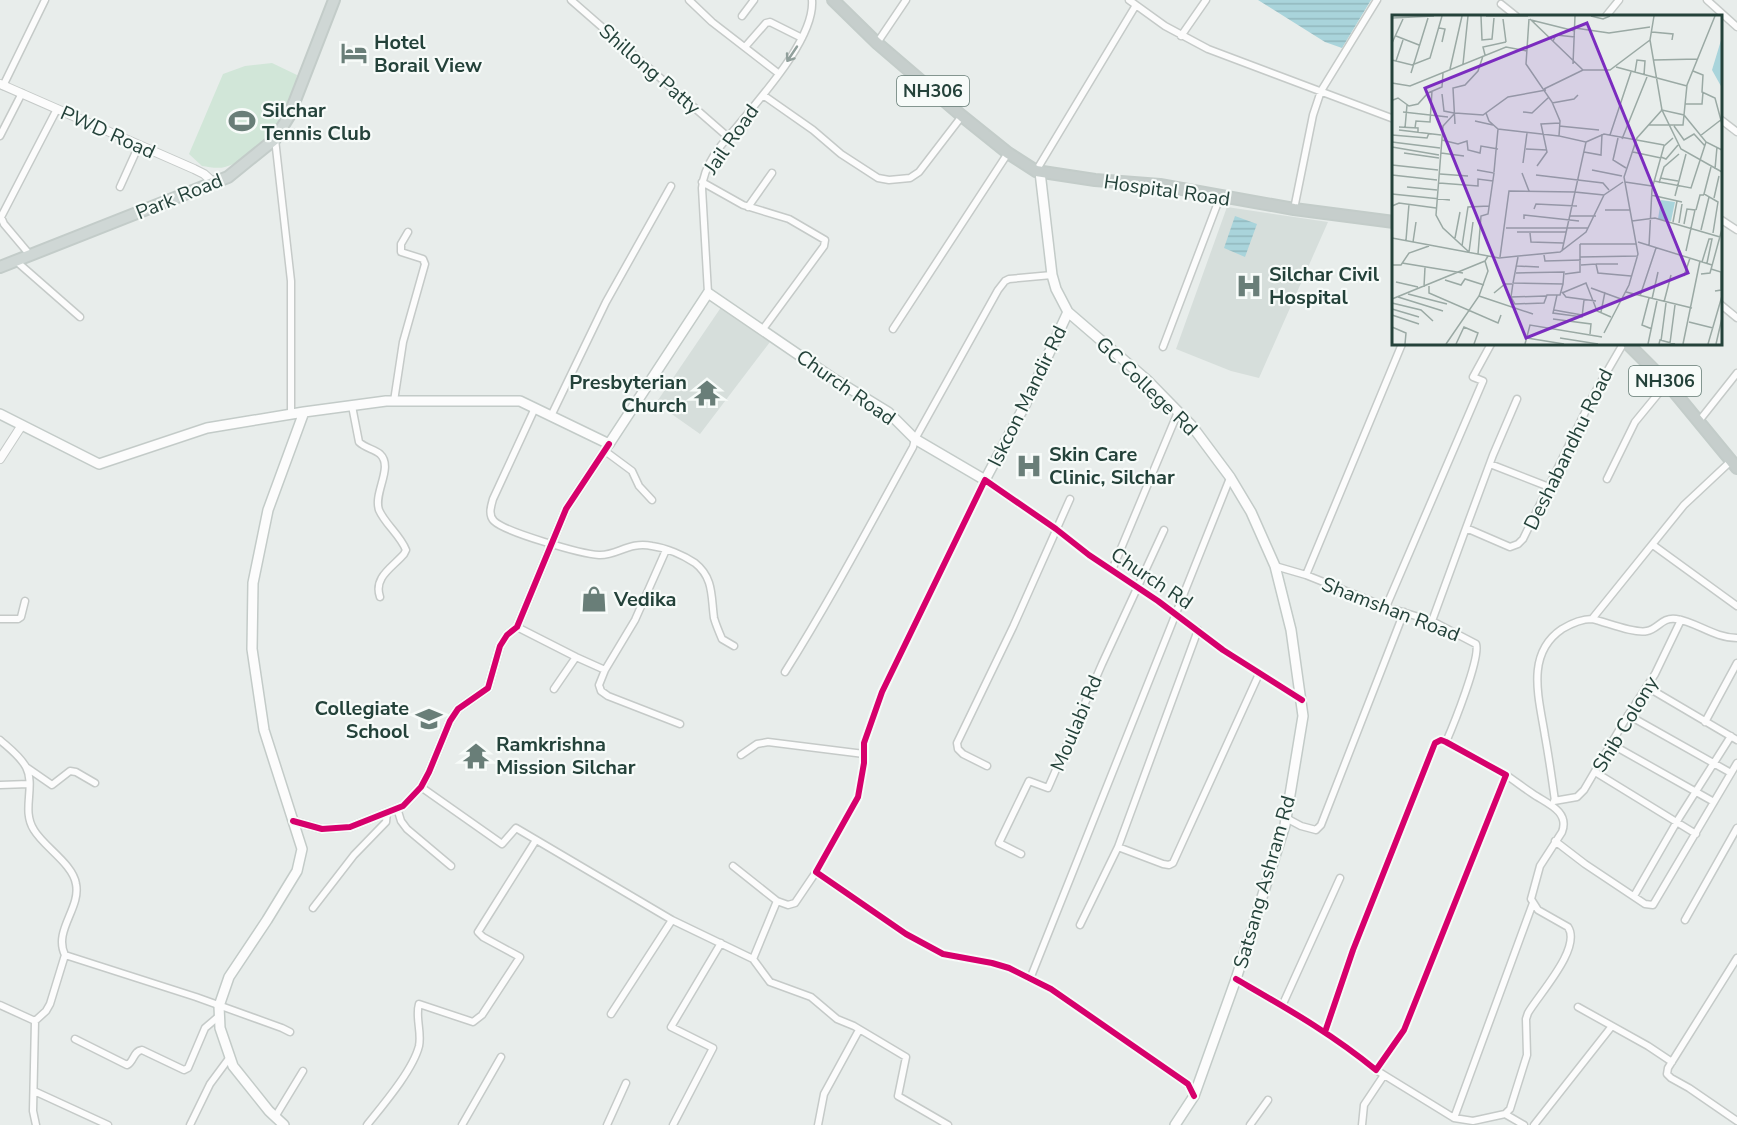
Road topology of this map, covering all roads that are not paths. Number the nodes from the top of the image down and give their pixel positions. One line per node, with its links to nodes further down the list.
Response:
1 (45, 0): 25 (street)
2 (334, 0): 36 (main road, Park Road)
3 (572, 0): 35 (street, Shillong Patty)
4 (689, 0): 23 (street)
5 (754, 0): 18 (street)
6 (812, 0): 21 (street, Jail Road)
7 (833, 0): 22 (highway, NH306)
8 (906, 0): 22 (street)
9 (1129, 0): 15 (street)
10 (1206, 0): 20 (street)
11 (1377, 0): 26 (street)
12 (1619, 0): 17 (street)
13 (1707, 0): 19 (street)
14 (1501, 4): 16 (street)
15 (1136, 5): 20 (street); 39 (street)
16 (1515, 15)
17 (1607, 15)
18 (742, 16)
19 (1737, 27)
20 (1181, 36): 26 (street)
21 (802, 38): 23 (street); 24 (street, Jail Road, one-way to 24)
22 (877, 43): 30 (highway, NH306)
23 (745, 47): 24 (street)
24 (778, 73): 28 (street, Jail Road)
25 (2, 85): 27 (street, PWD Road)
26 (1321, 91): 31 (street); 47 (street)
27 (22, 93): 29 (street, PWD Road); 34 (street)
28 (763, 95): 30 (street); 35 (street, Jail Road)
29 (57, 109): 37 (street, PWD Road); 52 (street)
30 (962, 116): 38 (highway, NH306)
31 (1392, 118)
32 (1722, 121): 33 (street)
33 (1737, 132)
34 (0, 136)
35 (728, 137): 41 (street, Jail Road)
36 (276, 139): 42 (main road, Park Road); 77 (street)
37 (140, 145): 42 (street, PWD Road); 44 (street)
38 (1008, 153): 39 (highway, NH306); 62 (street)
39 (1038, 171): 45 (highway, Hospital Road / NH306); 55 (main road, GC College Rd)
40 (772, 173): 46 (street)
41 (702, 182): 46 (street); 56 (street, Jail Road)
42 (213, 183): 52 (main road, Park Road)
43 (671, 186): 78 (street)
44 (120, 187)
45 (1220, 197): 47 (highway, Hospital Road / NH306); 67 (street)
46 (748, 207): 61 (street)
47 (1294, 209): 49 (highway, NH306)
48 (1722, 220): 50 (street)
49 (1392, 222)
50 (1737, 230)
51 (408, 232): 71 (street)
52 (30, 255): 53 (main road, Park Road)
53 (16, 261): 54 (main road, Park Road); 59 (street)
54 (0, 267)
55 (1052, 275): 58 (main road, GC College Rd); 81 (street)
56 (708, 293): 61 (main road, Church Road); 82 (main road)
57 (1722, 306): 60 (street)
58 (1068, 312): 75 (main road, GC College Rd); 88 (main road, Iskcon Mandir Rd)
59 (80, 317)
60 (1737, 318)
61 (763, 329): 81 (main road, Church Road)
62 (893, 329)
63 (1402, 345): 100 (street)
64 (1490, 345): 105 (street)
65 (1622, 345): 89 (street, Deshabandhu Road)
66 (1629, 345): 69 (highway, NH306)
67 (1163, 347)
68 (1737, 373): 79 (street)
69 (1667, 383): 79 (highway, NH306); 87 (street)
70 (1517, 399): 84 (street)
71 (394, 401): 72 (main road); 73 (main road)
72 (352, 406): 74 (main road); 102 (street)
73 (535, 408): 78 (main road); 95 (street)
74 (304, 412): 77 (main road); 151 (main road)
75 (1178, 412): 86 (main road, GC College Rd); 99 (street)
76 (0, 414): 80 (main road)
77 (291, 414): 80 (main road)
78 (551, 416): 82 (main road)
79 (1699, 421): 85 (highway, NH306)
80 (22, 425): 83 (street)
81 (915, 439): 88 (main road, Church Road); 119 (street)
82 (607, 447): 90 (street); 95 (street)
83 (0, 459)
84 (1490, 464): 89 (street); 92 (street)
85 (1734, 465): 96 (street)
86 (1230, 477): 98 (main road, GC College Rd); 107 (street)
87 (1606, 479)
88 (985, 480): 93 (street, Church Rd); 131 (street)
89 (1549, 487): 92 (street, Deshabandhu Road)
90 (652, 500)
91 (1070, 500): 93 (street)
92 (1466, 528): 110 (street)
93 (1056, 529): 99 (street, Church Rd); 135 (street)
94 (1164, 530): 101 (street)
95 (551, 543): 97 (street); 112 (street)
96 (1653, 545): 104 (street); 109 (street)
97 (666, 550): 115 (street); 118 (street)
98 (1275, 566): 100 (street, Shamshan Road); 123 (main road, GC College Rd)
99 (1112, 570): 101 (street, Church Rd)
100 (1306, 575): 105 (street, Shamshan Road)
101 (1137, 587): 107 (street, Church Rd); 158 (street, Moulabi Rd)
102 (380, 597)
103 (25, 601): 108 (street)
104 (1737, 606)
105 (1386, 607): 106 (street, Shamshan Road)
106 (1404, 612): 110 (street, Shamshan Road); 150 (street)
107 (1177, 615): 113 (street, Church Rd); 174 (street)
108 (0, 619)
109 (1592, 619): 111 (street); 145 (street)
110 (1432, 621): 129 (street, Shamshan Road)
111 (1680, 622): 114 (street); 121 (street, Shib Colony)
112 (517, 627): 116 (street); 143 (street)
113 (1198, 630): 120 (street, Church Rd); 157 (street)
114 (1737, 638)
115 (734, 646)
116 (576, 657): 118 (street); 122 (street)
117 (1737, 663): 125 (street)
118 (605, 670): 126 (street)
119 (785, 672)
120 (1259, 674): 123 (street, Church Rd); 157 (street)
121 (1647, 687): 124 (street, Shib Colony); 125 (street)
122 (554, 689)
123 (1302, 700): 150 (main road, Satsang Ashram Rd)
124 (1628, 715): 130 (street, Shib Colony); 133 (street)
125 (1705, 722): 127 (street)
126 (681, 724)
127 (1734, 738): 133 (street)
128 (0, 740): 136 (street)
129 (1446, 742): 139 (street); 186 (street)
130 (1611, 744): 137 (street, Shib Colony); 144 (street)
131 (864, 754): 132 (street); 161 (street)
132 (741, 755)
133 (1713, 763): 138 (street); 144 (street)
134 (1737, 763): 138 (street)
135 (987, 766)
136 (26, 767): 140 (street); 141 (street)
137 (1595, 772): 145 (street, Shib Colony); 152 (street)
138 (1731, 773): 147 (street)
139 (1506, 775): 146 (street); 191 (street)
140 (95, 783)
141 (29, 784): 142 (street); 171 (street)
142 (0, 785)
143 (421, 788): 148 (street); 155 (street)
144 (1695, 792): 147 (street); 152 (street)
145 (1558, 800): 146 (street, Shib Colony)
146 (1547, 801): 156 (street)
147 (1714, 802): 154 (street)
148 (397, 808): 149 (street); 159 (street)
149 (387, 812): 151 (street); 166 (street)
150 (1286, 818): 175 (main road, Satsang Ashram Rd)
151 (293, 821): 177 (main road)
152 (1677, 821): 154 (street); 163 (street)
153 (1737, 828): 168 (street)
154 (1696, 834): 163 (street)
155 (536, 840): 167 (street); 206 (street)
156 (1558, 843): 163 (street); 165 (street)
157 (1118, 847): 169 (street)
158 (1021, 854)
159 (451, 866)
160 (733, 866): 164 (street)
161 (816, 872): 164 (street); 174 (street)
162 (1340, 878): 178 (street)
163 (1634, 896)
164 (777, 901): 173 (street)
165 (1533, 903): 198 (street); 200 (street)
166 (314, 908)
167 (672, 920): 170 (street); 180 (street)
168 (1685, 920)
169 (1080, 925)
170 (721, 943): 173 (street); 209 (street)
171 (65, 955): 177 (street); 182 (street)
172 (1737, 958): 190 (street)
173 (753, 959): 184 (street)
174 (1030, 979): 196 (street)
175 (1236, 979): 178 (street); 196 (main road, Satsang Ashram Rd)
176 (0, 1005): 182 (street)
177 (219, 1006): 181 (main road); 185 (street)
178 (1282, 1006): 186 (street)
179 (1578, 1007): 183 (street)
180 (611, 1014)
181 (219, 1016): 187 (street); 188 (main road)
182 (35, 1021): 195 (street)
183 (1612, 1026): 190 (street); 216 (street)
184 (859, 1030): 210 (street); 211 (street)
185 (290, 1032)
186 (1325, 1032): 191 (street)
187 (75, 1039)
188 (230, 1057): 199 (main road); 204 (street)
189 (501, 1057): 207 (street)
190 (1672, 1062): 201 (street)
191 (1376, 1070): 193 (street)
192 (303, 1071): 199 (street)
193 (1384, 1075): 200 (street); 214 (street)
194 (626, 1083): 208 (street)
195 (34, 1091): 202 (street); 203 (street)
196 (1194, 1096): 212 (main road, Satsang Ashram Rd)
197 (1269, 1100): 213 (street)
198 (1505, 1114): 200 (street); 215 (street)
199 (275, 1117): 205 (main road)
200 (1454, 1118)
201 (1737, 1121)
202 (36, 1125)
203 (108, 1125)
204 (190, 1125)
205 (284, 1125)
206 (367, 1125)
207 (462, 1125)
208 (607, 1125)
209 (674, 1125)
210 (818, 1125)
211 (948, 1125)
212 (1175, 1125)
213 (1250, 1125)
214 (1362, 1125)
215 (1524, 1125)
216 (1534, 1125)

